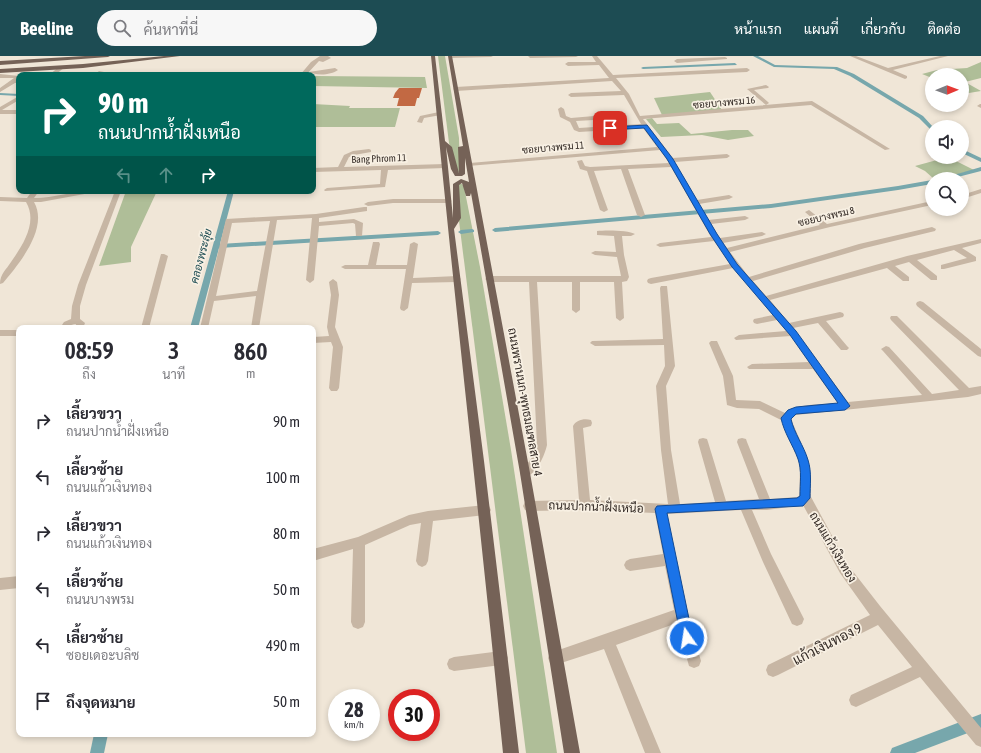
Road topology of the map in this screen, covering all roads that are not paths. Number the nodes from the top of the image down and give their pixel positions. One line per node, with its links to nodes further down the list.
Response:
1 (108, 56): 13 (main road)
2 (156, 56): 25 (main road)
3 (161, 56): 21 (main road)
4 (178, 56): 21 (main road)
5 (450, 56): 6 (street); 41 (main road, ถนนพรานนก-พุทธมณฑลสาย 4)
6 (491, 56)
7 (576, 56): 15 (street)
8 (594, 56): 22 (street)
9 (673, 56): 20 (street)
10 (852, 56): 28 (street)
11 (919, 56): 18 (street)
12 (944, 56): 18 (street)
13 (74, 57): 19 (main road)
14 (323, 57): 31 (street); 32 (street)
15 (530, 57)
16 (432, 58): 53 (main road)
17 (725, 58): 20 (street)
18 (930, 60): 28 (street)
19 (0, 61)
20 (677, 61): 34 (street)
21 (108, 63): 24 (main road)
22 (600, 63): 23 (street); 38 (street)
23 (568, 64)
24 (62, 67): 29 (main road); 30 (street)
25 (0, 68)
26 (335, 70): 33 (street)
27 (747, 70): 34 (street)
28 (888, 70): 37 (street)
29 (0, 71)
30 (56, 72)
31 (309, 72)
32 (310, 72)
33 (316, 73)
34 (694, 73): 38 (street)
35 (0, 76): 36 (street)
36 (16, 77)
37 (905, 77)
38 (613, 78): 41 (street); 43 (street)
39 (16, 82): 42 (street)
40 (766, 87): 48 (street)
41 (456, 89): 59 (main road, ถนนพรานนก-พุทธมณฑลสาย 4)
42 (0, 90)
43 (625, 93): 44 (street); 55 (street)
44 (571, 95)
45 (16, 100): 46 (street)
46 (8, 104): 47 (street); 49 (street); 51 (street)
47 (16, 104)
48 (768, 104): 55 (street, ซอยบางพรม 16); 62 (street, ซอยบางพรม 16)
49 (0, 105)
50 (560, 109): 56 (street)
51 (0, 111): 52 (street)
52 (16, 112)
53 (439, 114): 57 (street); 60 (main road)
54 (594, 118): 56 (street)
55 (638, 118): 58 (street)
56 (570, 120): 58 (street)
57 (420, 122)
58 (645, 126): 61 (street)
59 (465, 140): 60 (main road); 67 (main road, ถนนพรานนก-พุทธมณฑลสาย 4)
60 (442, 142): 68 (main road)
61 (662, 148): 66 (street); 67 (street, ซอยบางพรม 11)
62 (887, 149)
63 (369, 151): 71 (street)
64 (728, 156): 66 (street)
65 (580, 161): 73 (street)
66 (673, 163): 70 (street); 84 (street)
67 (470, 165): 93 (main road, ถนนพรานนก-พุทธมณฑลสาย 4)
68 (445, 166): 69 (street, Bang Phrom 11); 83 (main road)
69 (385, 168): 71 (street, Bang Phrom 11); 74 (street)
70 (624, 168): 73 (street); 88 (street)
71 (340, 169): 72 (street, Bang Phrom 11)
72 (316, 170)
73 (590, 170): 86 (street)
74 (327, 190)
75 (981, 191): 79 (street)
76 (33, 194): 82 (street)
77 (74, 194): 82 (street)
78 (117, 194): 146 (street)
79 (969, 195)
80 (729, 197): 84 (street)
81 (0, 199): 82 (street)
82 (28, 200): 126 (street)
83 (448, 201): 92 (street); 95 (main road)
84 (695, 202): 89 (street)
85 (925, 205): 94 (street, ซอยบางพรม 8)
86 (604, 210)
87 (809, 212): 94 (street)
88 (641, 215)
89 (703, 217): 91 (street); 102 (street)
90 (274, 218): 92 (street); 134 (street); 135 (street)
91 (745, 218)
92 (316, 220): 99 (street); 127 (street)
93 (479, 222): 95 (main road); 124 (main road, ถนนพรานนก-พุทธมณฑลสาย 4)
94 (825, 226): 108 (street, ซอยบางพรม 8)
95 (451, 229): 123 (main road)
96 (932, 229): 129 (street)
97 (600, 232): 98 (street)
98 (618, 233): 100 (street); 110 (street)
99 (359, 234)
100 (631, 234)
101 (762, 234): 102 (street)
102 (717, 240): 106 (street); 108 (street)
103 (981, 241): 107 (street)
104 (376, 244): 117 (street)
105 (414, 244): 118 (street)
106 (660, 244)
107 (955, 247): 112 (street); 113 (street)
108 (725, 251): 114 (street)
109 (595, 253): 110 (street)
110 (620, 255): 128 (street)
111 (164, 256): 148 (street)
112 (910, 258): 115 (street); 122 (street)
113 (977, 259): 119 (street)
114 (734, 265): 129 (street); 131 (street)
115 (889, 265): 125 (street); 136 (street)
116 (345, 267): 117 (street)
117 (371, 267): 118 (street)
118 (411, 267): 130 (street)
119 (944, 267)
120 (533, 278): 121 (street); 124 (street); 174 (street)
121 (576, 278): 128 (street); 139 (street)
122 (934, 278)
123 (457, 279): 130 (street); 183 (main road)
124 (489, 279): 174 (main road, ถนนพรานนก-พุทธมณฑลสาย 4)
125 (906, 279)
126 (0, 280)
127 (310, 280)
128 (618, 280): 142 (street)
129 (747, 280): 136 (street)
130 (409, 281): 138 (street)
131 (650, 281)
132 (333, 282): 155 (street)
133 (664, 288): 158 (street)
134 (261, 293): 135 (street); 150 (street)
135 (211, 299): 149 (street)
136 (764, 299): 141 (street)
137 (920, 304): 162 (street)
138 (404, 308)
139 (576, 310)
140 (840, 315): 144 (street)
141 (780, 317): 145 (street); 151 (street)
142 (620, 318)
143 (894, 318): 167 (street)
144 (820, 319): 151 (street); 160 (street)
145 (757, 321)
146 (77, 324): 147 (street)
147 (66, 325)
148 (146, 325)
149 (205, 325)
150 (256, 325)
151 (790, 330): 154 (street); 163 (street)
152 (0, 333): 153 (street)
153 (16, 333)
154 (739, 338)
155 (334, 339): 156 (street); 165 (street)
156 (316, 340)
157 (595, 342): 158 (street)
158 (669, 342): 182 (street)
159 (714, 343): 170 (street)
160 (844, 348)
161 (886, 349): 168 (street)
162 (981, 354)
163 (817, 365): 164 (street); 169 (street)
164 (752, 367)
165 (334, 388)
166 (981, 390): 167 (street)
167 (968, 392): 168 (street)
168 (930, 398): 169 (street)
169 (845, 406): 170 (street)
170 (786, 418): 175 (street, ถนนแก้วเงินทอง)
171 (587, 423): 177 (street)
172 (703, 442): 180 (street)
173 (742, 442): 176 (street)
174 (525, 473): 179 (main road, ถนนพรานนก-พุทธมณฑลสาย 4)
175 (805, 498): 176 (street, ถนนปากน้ำฝั่งเหนือ); 193 (street, ถนนแก้วเงินทอง)
176 (767, 504): 178 (street, ถนนปากน้ำฝั่งเหนือ)
177 (585, 505): 179 (street, ถนนปากน้ำฝั่งเหนือ); 181 (street, ถนนปากน้ำฝั่งเหนือ)
178 (744, 505): 180 (street, ถนนปากน้ำฝั่งเหนือ); 194 (street)
179 (529, 506): 198 (main road, ถนนพรานนก-พุทธมณฑลสาย 4)
180 (722, 507): 182 (street, ถนนปากน้ำฝั่งเหนือ)
181 (660, 509): 182 (street, ถนนปากน้ำฝั่งเหนือ); 187 (street)
182 (675, 509)
183 (485, 510): 184 (street); 197 (main road)
184 (428, 516): 185 (street); 188 (street)
185 (359, 542): 186 (street); 195 (street)
186 (316, 554)
187 (671, 559): 189 (street); 192 (street)
188 (422, 561)
189 (630, 565)
190 (16, 582): 191 (street)
191 (0, 584)
192 (682, 614): 196 (street); 199 (street)
193 (880, 617): 201 (street, ถนนแก้วเงินทอง); 202 (street, แก้วเงินทอง 9)
194 (797, 619)
195 (358, 622)
196 (608, 641): 198 (street); 207 (street)
197 (501, 658): 200 (street); 205 (main road)
198 (556, 658): 206 (main road, ถนนพรานนก-พุทธมณฑลสาย 4)
199 (694, 661)
200 (454, 664)
201 (922, 669): 203 (street); 204 (street, ถนนแก้วเงินทอง)
202 (773, 670)
203 (856, 700)
204 (980, 739)
205 (511, 753)
206 (572, 753)
207 (653, 753)

